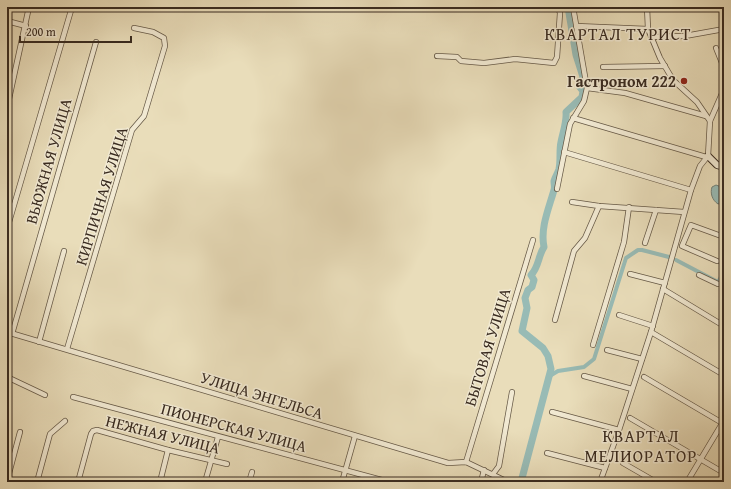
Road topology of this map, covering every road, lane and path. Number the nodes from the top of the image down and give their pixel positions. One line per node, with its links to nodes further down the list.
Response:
1 (29, 7): 7 (street)
2 (72, 7): 36 (street)
3 (558, 7): 15 (street)
4 (573, 7): 8 (street)
5 (647, 7): 10 (street)
6 (7, 21): 7 (street)
7 (26, 26): 21 (street)
8 (576, 26): 10 (street); 19 (street)
9 (134, 28): 56 (street, КИРПИЧНАЯ УЛИЦА)
10 (648, 29): 12 (street)
11 (724, 29): 12 (street)
12 (651, 37): 16 (street)
13 (96, 42): 53 (street, ВЬЮЖНАЯ УЛИЦА)
14 (716, 48): 18 (street)
15 (437, 56)
16 (665, 66): 17 (street); 23 (street)
17 (603, 67)
18 (724, 68)
19 (587, 88): 23 (street); 24 (street)
20 (724, 89): 25 (street)
21 (8, 97): 22 (street)
22 (7, 107)
23 (706, 116): 25 (street)
24 (572, 118): 26 (street); 27 (street)
25 (710, 121): 27 (street)
26 (564, 152): 29 (street); 30 (street)
27 (707, 157): 28 (street); 30 (street)
28 (724, 167)
29 (557, 189)
30 (691, 190): 35 (street)
31 (572, 202): 32 (street)
32 (599, 206): 33 (street); 49 (street)
33 (629, 207): 34 (street); 55 (street)
34 (656, 210): 35 (street); 39 (street)
35 (684, 212): 40 (street)
36 (7, 229)
37 (724, 237): 41 (street)
38 (533, 240): 79 (street, БЫТОВАЯ УЛИЦА)
39 (645, 243)
40 (676, 244): 41 (street); 47 (street)
41 (682, 246): 43 (street)
42 (64, 251): 54 (street)
43 (717, 261)
44 (630, 274): 47 (street)
45 (699, 275): 46 (street)
46 (724, 284)
47 (664, 286): 50 (street); 51 (street)
48 (619, 315): 50 (street)
49 (555, 320)
50 (653, 326): 52 (street)
51 (724, 326)
52 (651, 332): 58 (street); 59 (street)
53 (9, 333): 54 (street, УЛИЦА ЭНГЕЛЬСА)
54 (39, 342): 56 (street, УЛИЦА ЭНГЕЛЬСА)
55 (593, 345)
56 (68, 349): 73 (street, УЛИЦА ЭНГЕЛЬСА)
57 (607, 350): 58 (street)
58 (642, 359): 63 (street)
59 (724, 375)
60 (584, 376): 63 (street)
61 (7, 377): 65 (street)
62 (644, 377): 70 (street)
63 (632, 389): 71 (street)
64 (512, 392): 87 (street)
65 (45, 395)
66 (73, 397): 74 (street, ПИОНЕРСКАЯ УЛИЦА)
67 (552, 412): 71 (street)
68 (630, 418): 78 (street)
69 (65, 421): 89 (street)
70 (724, 423): 78 (street)
71 (619, 430): 82 (street)
72 (20, 432): 88 (street)
73 (355, 436): 79 (street, УЛИЦА ЭНГЕЛЬСА); 83 (street)
74 (218, 437): 77 (street); 83 (street, ПИОНЕРСКАЯ УЛИЦА)
75 (168, 450): 77 (street, НЕЖНАЯ УЛИЦА); 90 (street, НЕЖНАЯ УЛИЦА); 91 (street)
76 (547, 453): 82 (street)
77 (211, 460): 81 (street, НЕЖНАЯ УЛИЦА); 92 (street)
78 (701, 460): 86 (street); 100 (street)
79 (466, 462): 84 (street, УЛИЦА ЭНГЕЛЬСА)
80 (623, 463): 99 (street)
81 (227, 464)
82 (605, 468): 98 (street)
83 (346, 469): 94 (street); 95 (street, ПИОНЕРСКАЯ УЛИЦА)
84 (484, 470): 87 (street, УЛИЦА ЭНГЕЛЬСА); 96 (street)
85 (252, 472): 93 (street)
86 (724, 473)
87 (493, 474): 97 (street, УЛИЦА ЭНГЕЛЬСА)
88 (7, 481)
89 (37, 482)
90 (78, 482)
91 (160, 482)
92 (205, 482)
93 (249, 482)
94 (342, 482)
95 (389, 482)
96 (481, 482)
97 (508, 482)
98 (600, 482)
99 (656, 482)
100 (687, 482)

